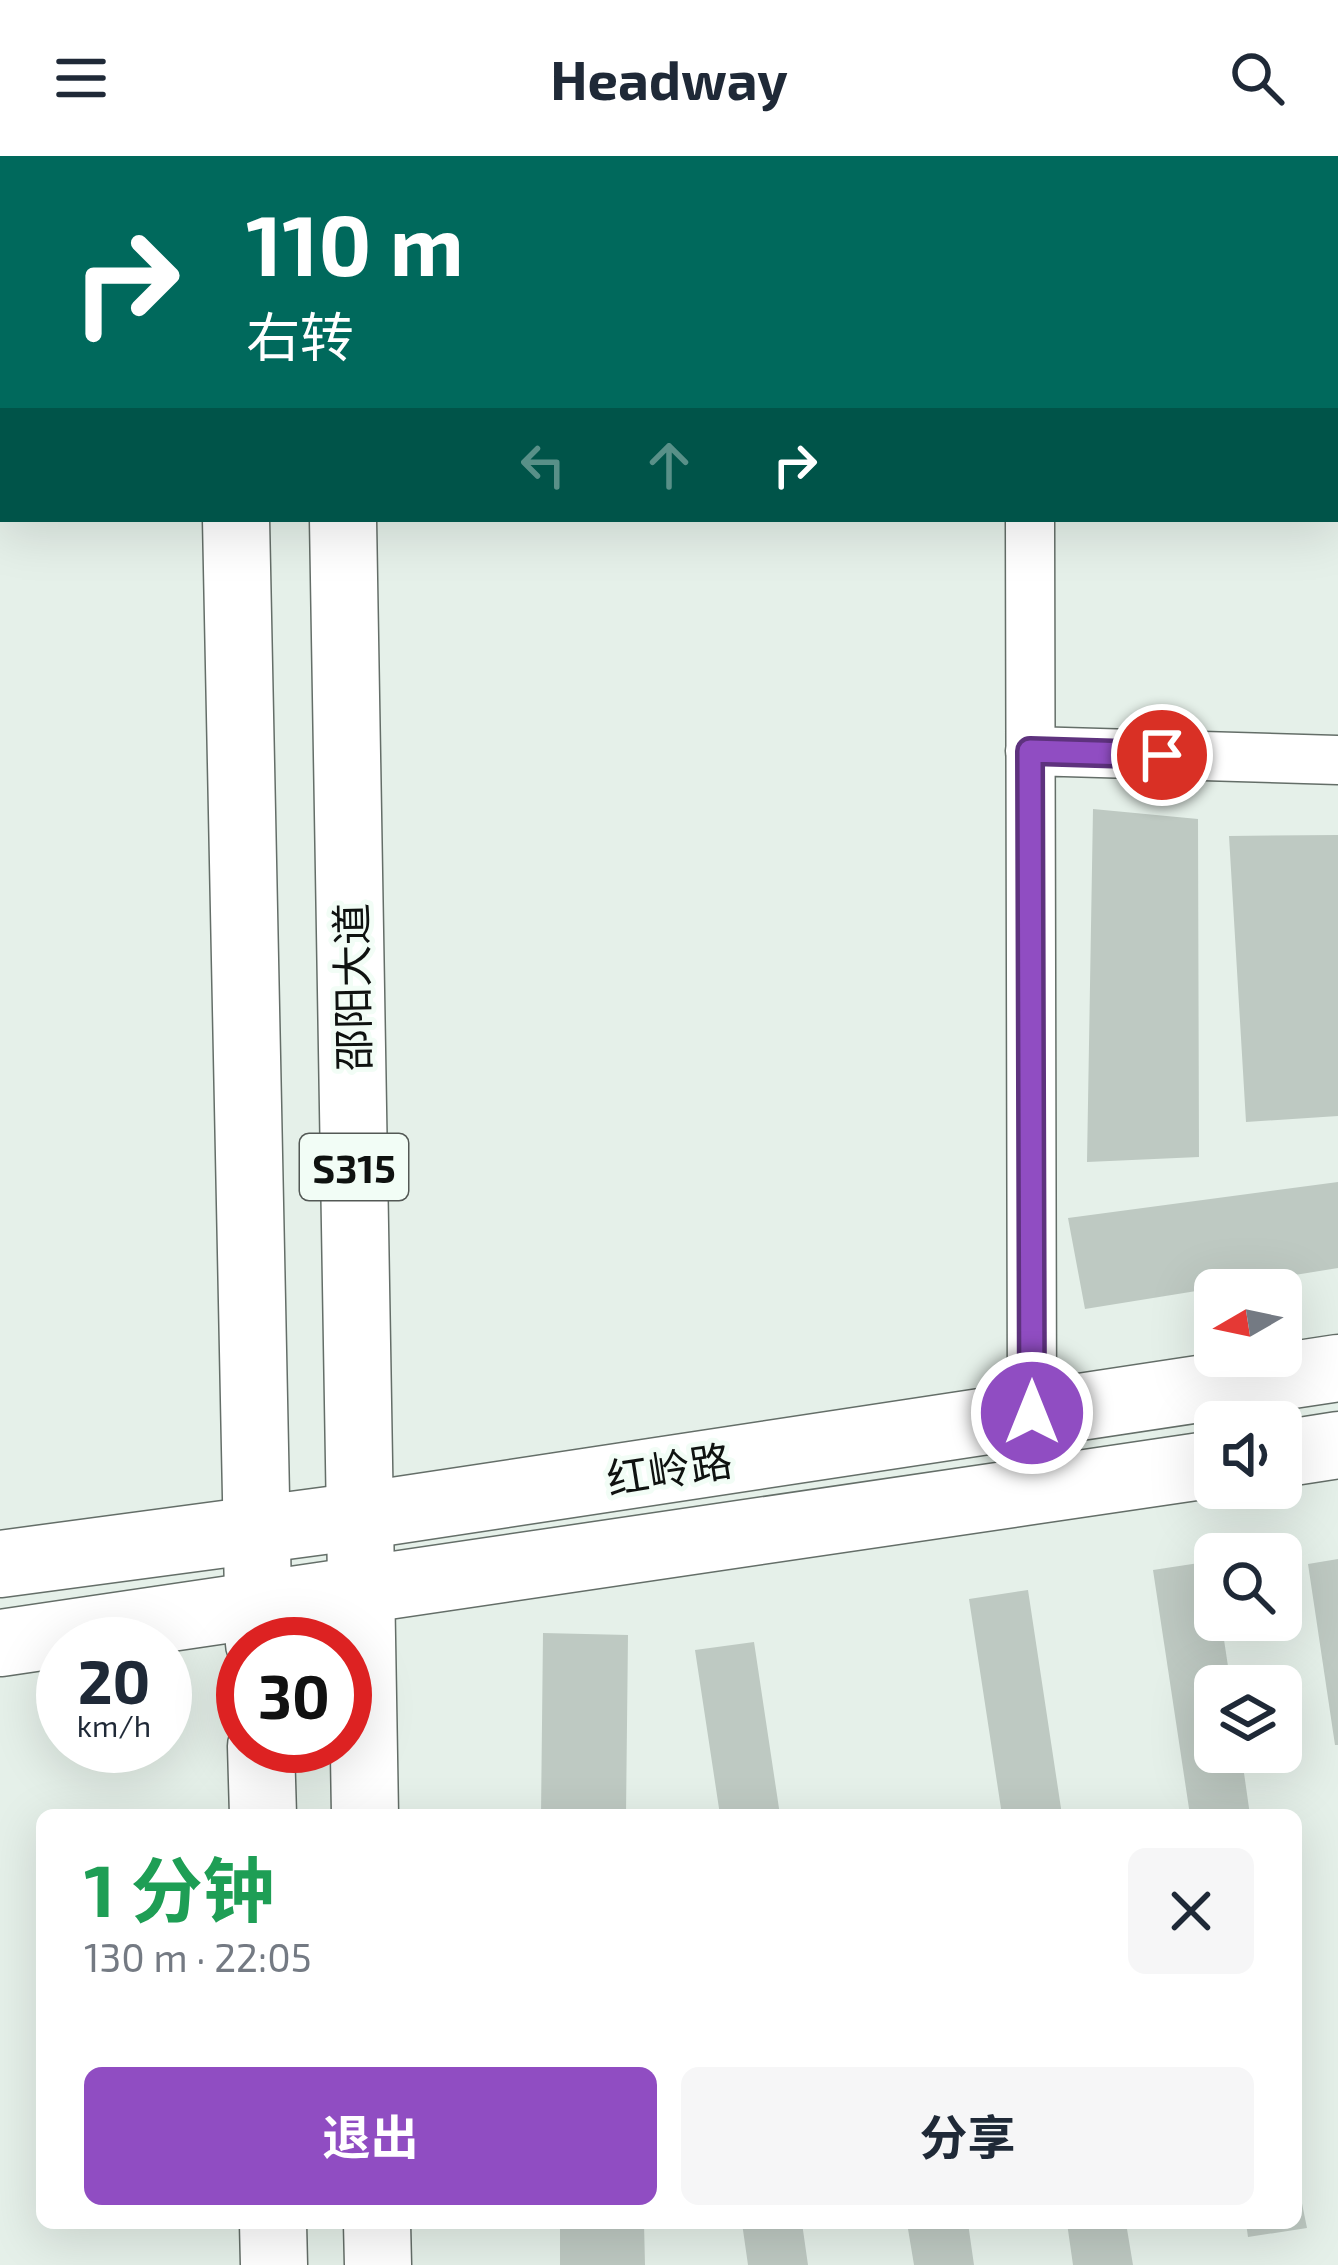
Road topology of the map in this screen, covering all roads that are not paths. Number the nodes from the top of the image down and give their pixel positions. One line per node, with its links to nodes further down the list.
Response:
1 (236, 522): 12 (main road, S315)
2 (343, 522): 11 (main road, 邵阳大道 / S315)
3 (1030, 522): 4 (street)
4 (1030, 751): 5 (street); 7 (street)
5 (1338, 760)
6 (1338, 1367): 7 (main road, 红岭路)
7 (1032, 1413): 11 (main road, 红岭路)
8 (1338, 1445): 9 (main road)
9 (1302, 1451)
10 (1194, 1467): 14 (main road, 红岭路)
11 (360, 1516): 12 (main road, 红岭路); 14 (main road, 邵阳大道 / S315)
12 (254, 1530): 13 (main road, 红岭路); 15 (main road, S315)
13 (0, 1564)
14 (358, 1593): 16 (main road, 红岭路); 21 (main road, 邵阳大道 / S315)
15 (258, 1617)
16 (283, 1617)
17 (216, 1628): 18 (main road, 红岭路)
18 (0, 1642)
19 (262, 1773): 20 (main road)
20 (263, 1809)
21 (364, 1809)
22 (273, 2229): 24 (main road)
23 (377, 2229): 25 (main road)
24 (274, 2265)
25 (378, 2265)

